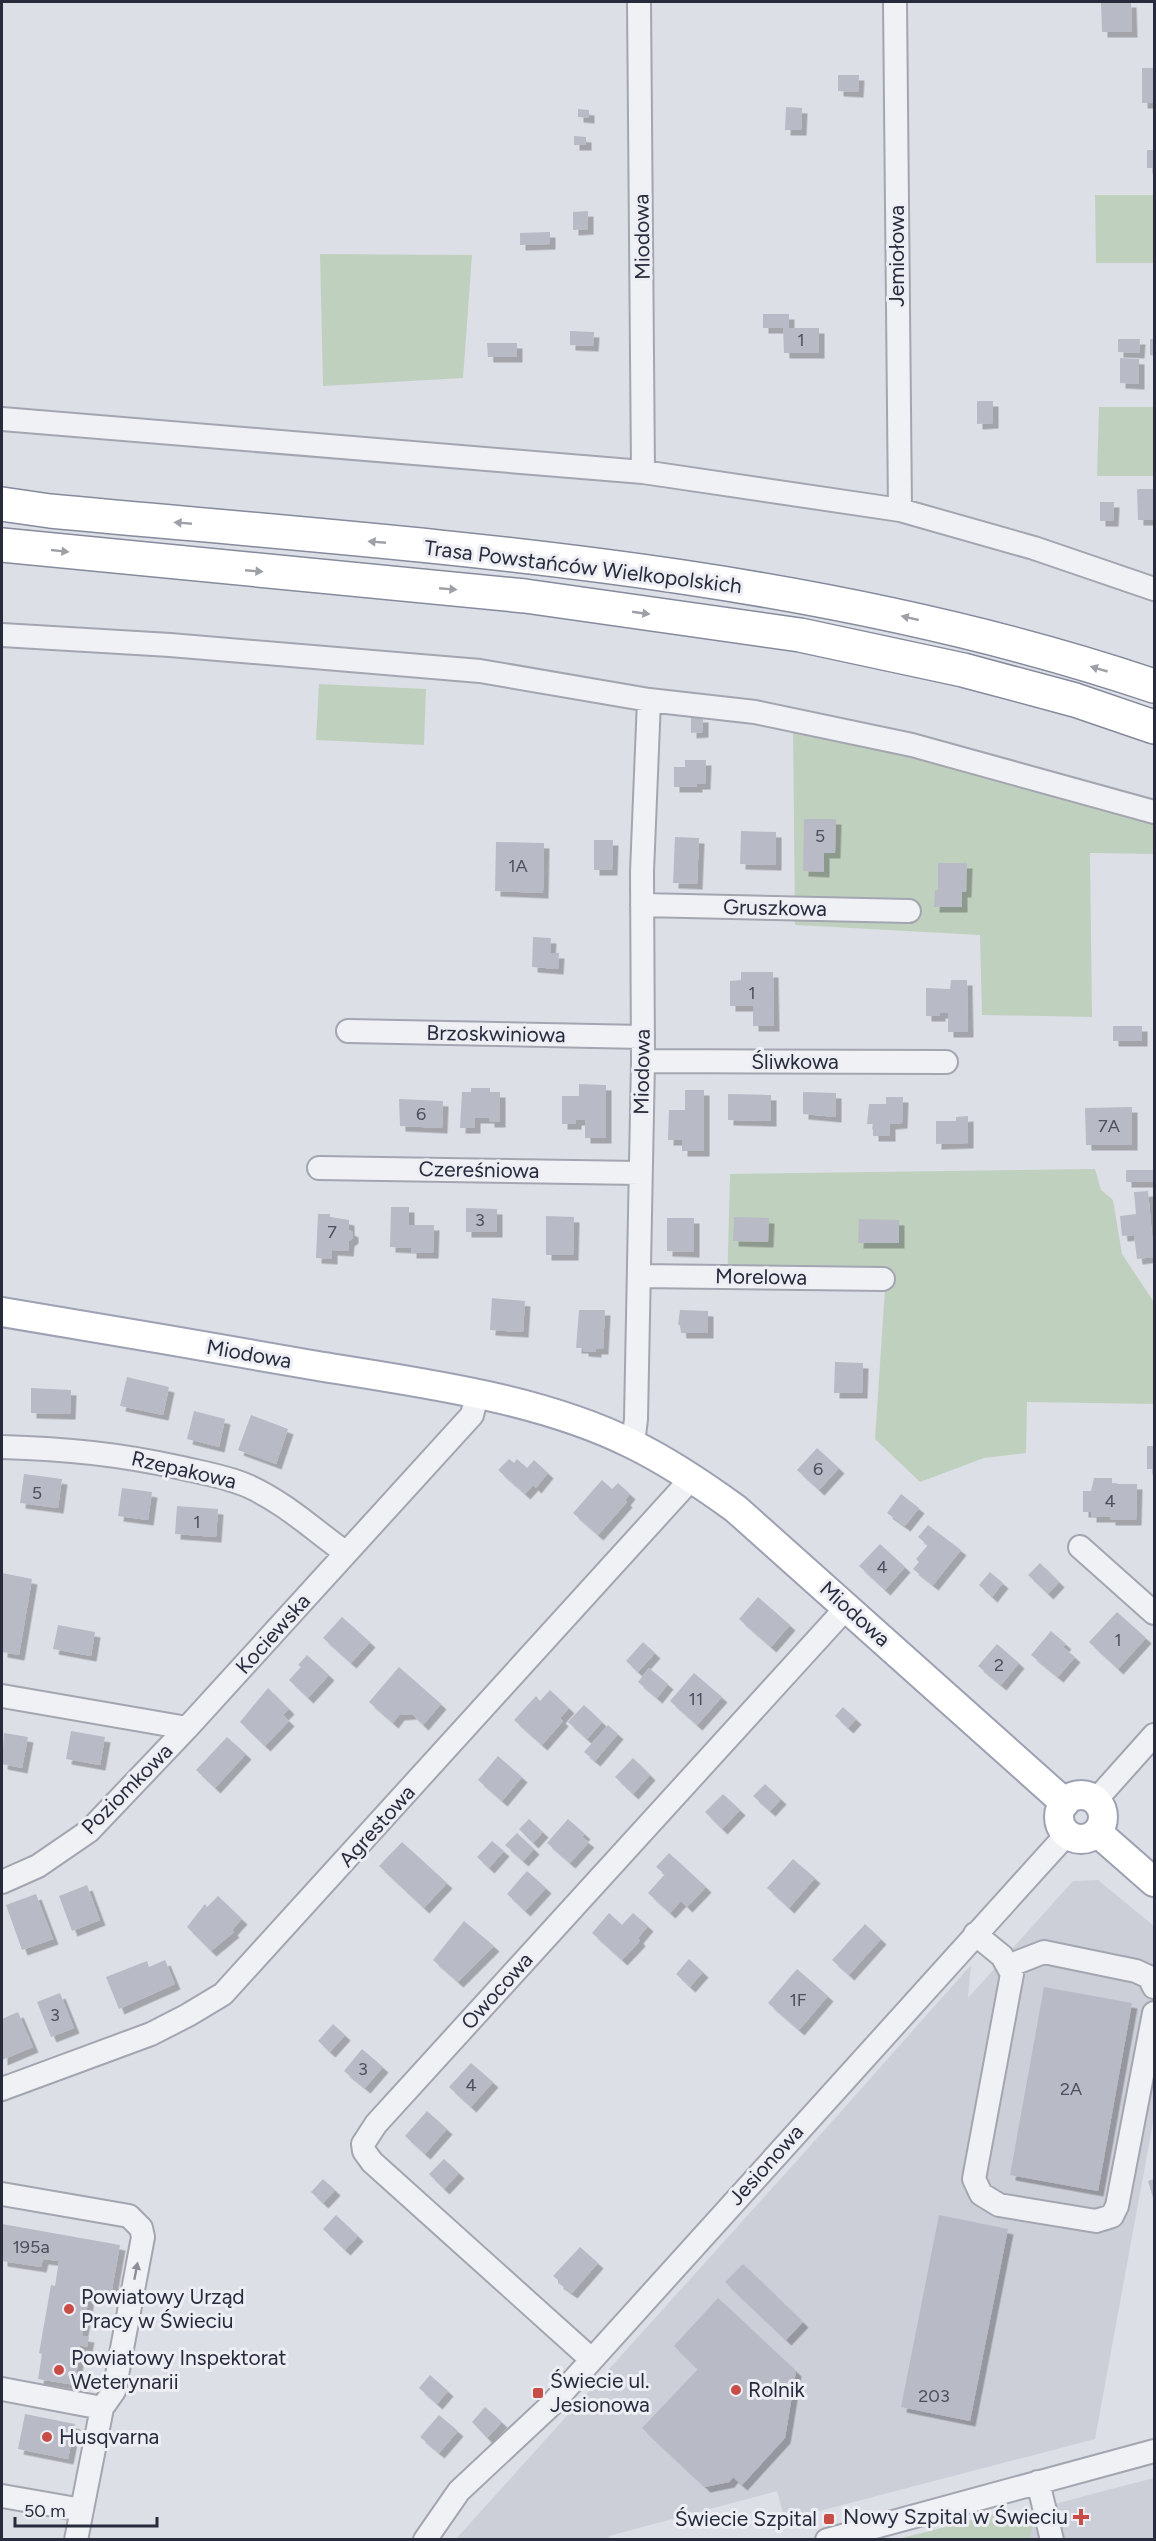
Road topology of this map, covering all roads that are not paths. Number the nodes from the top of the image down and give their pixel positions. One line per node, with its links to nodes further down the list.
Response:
1 (639, 2): 4 (street, Miodowa)
2 (895, 2): 6 (street, Jemiołowa)
3 (2, 418): 4 (street)
4 (643, 472): 6 (street)
5 (2, 504): 10 (highway, Trasa Powstańców Wielkopolskich, one-way to 5)
6 (900, 510): 8 (street)
7 (2, 545): 12 (highway, Trasa Powstańców Wielkopolskich, one-way to 12)
8 (1155, 589)
9 (2, 635): 11 (street)
10 (1155, 686)
11 (649, 700): 13 (street); 14 (street, Miodowa)
12 (1155, 727)
13 (1155, 812)
14 (642, 905): 15 (street, Gruszkowa); 17 (street, Miodowa)
15 (909, 911)
16 (348, 1032): 17 (street, Brzoskwiniowa)
17 (643, 1037): 18 (street, Miodowa)
18 (643, 1061): 19 (street, Śliwkowa); 21 (street, Miodowa)
19 (946, 1062)
20 (319, 1168): 21 (street, Czereśniowa)
21 (640, 1173): 22 (street, Miodowa)
22 (639, 1276): 23 (street, Morelowa); 26 (street, Miodowa)
23 (883, 1278)
24 (2, 1312): 25 (main road, Miodowa)
25 (477, 1395): 26 (main road, Miodowa); 30 (street, Kociewska)
26 (633, 1444): 28 (main road, Miodowa)
27 (2, 1447): 30 (street, Rzepakowa)
28 (692, 1478): 31 (main road, Miodowa); 46 (street, Agrestowa)
29 (1080, 1547): 32 (street)
30 (346, 1553): 34 (street, Kociewska)
31 (847, 1607): 37 (main road, Miodowa); 48 (street, Owocowa)
32 (1155, 1613)
33 (2, 1696): 34 (street)
34 (187, 1728): 40 (street, Poziomkowa)
35 (1155, 1735): 36 (street)
36 (1095, 1801): 37 (main road); 38 (main road)
37 (1065, 1803): 39 (main road)
38 (1097, 1832): 39 (main road); 41 (main road)
39 (1067, 1834): 42 (street, Jesionowa)
40 (2, 1882)
41 (1155, 1882)
42 (975, 1934): 43 (street); 48 (street, Jesionowa)
43 (1008, 1966): 44 (street); 45 (street)
44 (1155, 1988)
45 (1155, 2013)
46 (2, 2089)
47 (2, 2194): 50 (street, one-way to 47)
48 (591, 2359): 53 (street, Jesionowa)
49 (2, 2389): 50 (street)
50 (102, 2408): 55 (street)
51 (1155, 2451): 52 (street)
52 (1038, 2482): 59 (street); 60 (street)
53 (459, 2491): 57 (street, Jesionowa); 58 (street, Jesionowa)
54 (2, 2496): 55 (street)
55 (82, 2510): 56 (street)
56 (76, 2540)
57 (425, 2540)
58 (432, 2540)
59 (827, 2540)
60 (1052, 2540)

